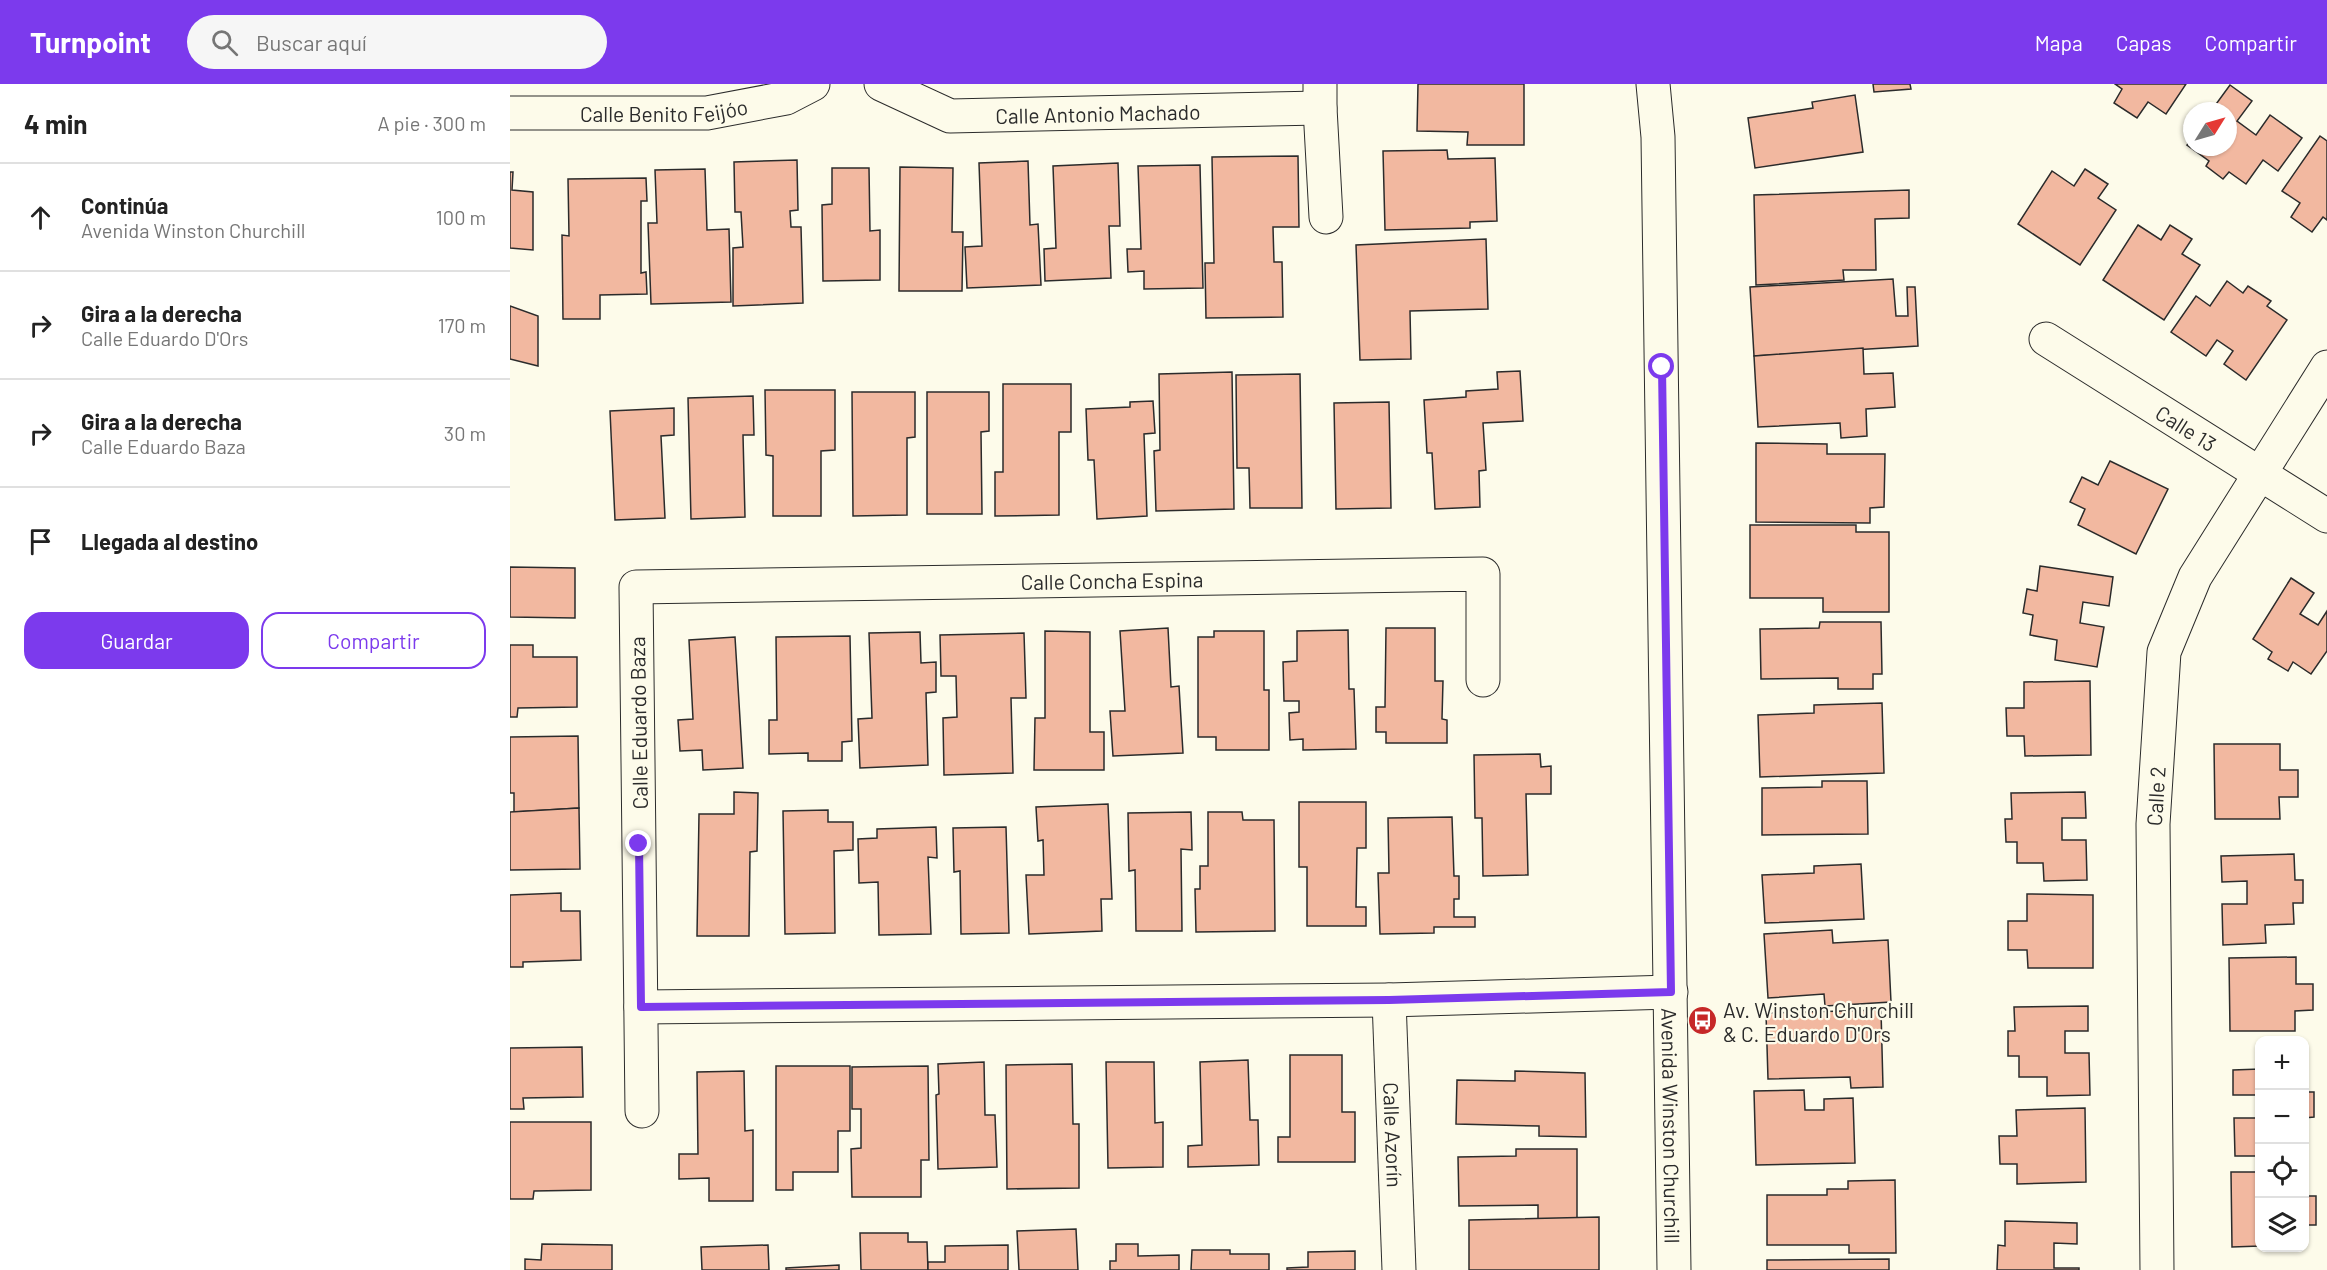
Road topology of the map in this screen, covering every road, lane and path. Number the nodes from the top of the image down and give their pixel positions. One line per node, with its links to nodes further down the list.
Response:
1 (813, 84): 5 (street, Calle Benito Feijóo)
2 (882, 84): 4 (street, Calle Antonio Machado)
3 (1653, 84): 13 (street, Avenida Winston Churchill)
4 (1320, 96): 6 (street, Calle Antonio Machado)
5 (510, 113)
6 (1326, 217)
7 (2046, 339): 9 (street, Calle 13)
8 (2327, 367): 9 (street, Calle 2)
9 (2260, 473): 10 (street, Calle 13); 19 (street, Calle 2)
10 (2327, 516)
11 (636, 587): 12 (street, Calle Concha Espina); 15 (street, Calle Eduardo Baza)
12 (1483, 680)
13 (1671, 992): 14 (street); 18 (street, Avenida Winston Churchill)
14 (1389, 1000): 15 (street); 17 (street, Calle Azorín)
15 (641, 1007): 16 (street, Calle Eduardo Baza)
16 (642, 1111)
17 (1399, 1270)
18 (1674, 1270)
19 (2157, 1270)

